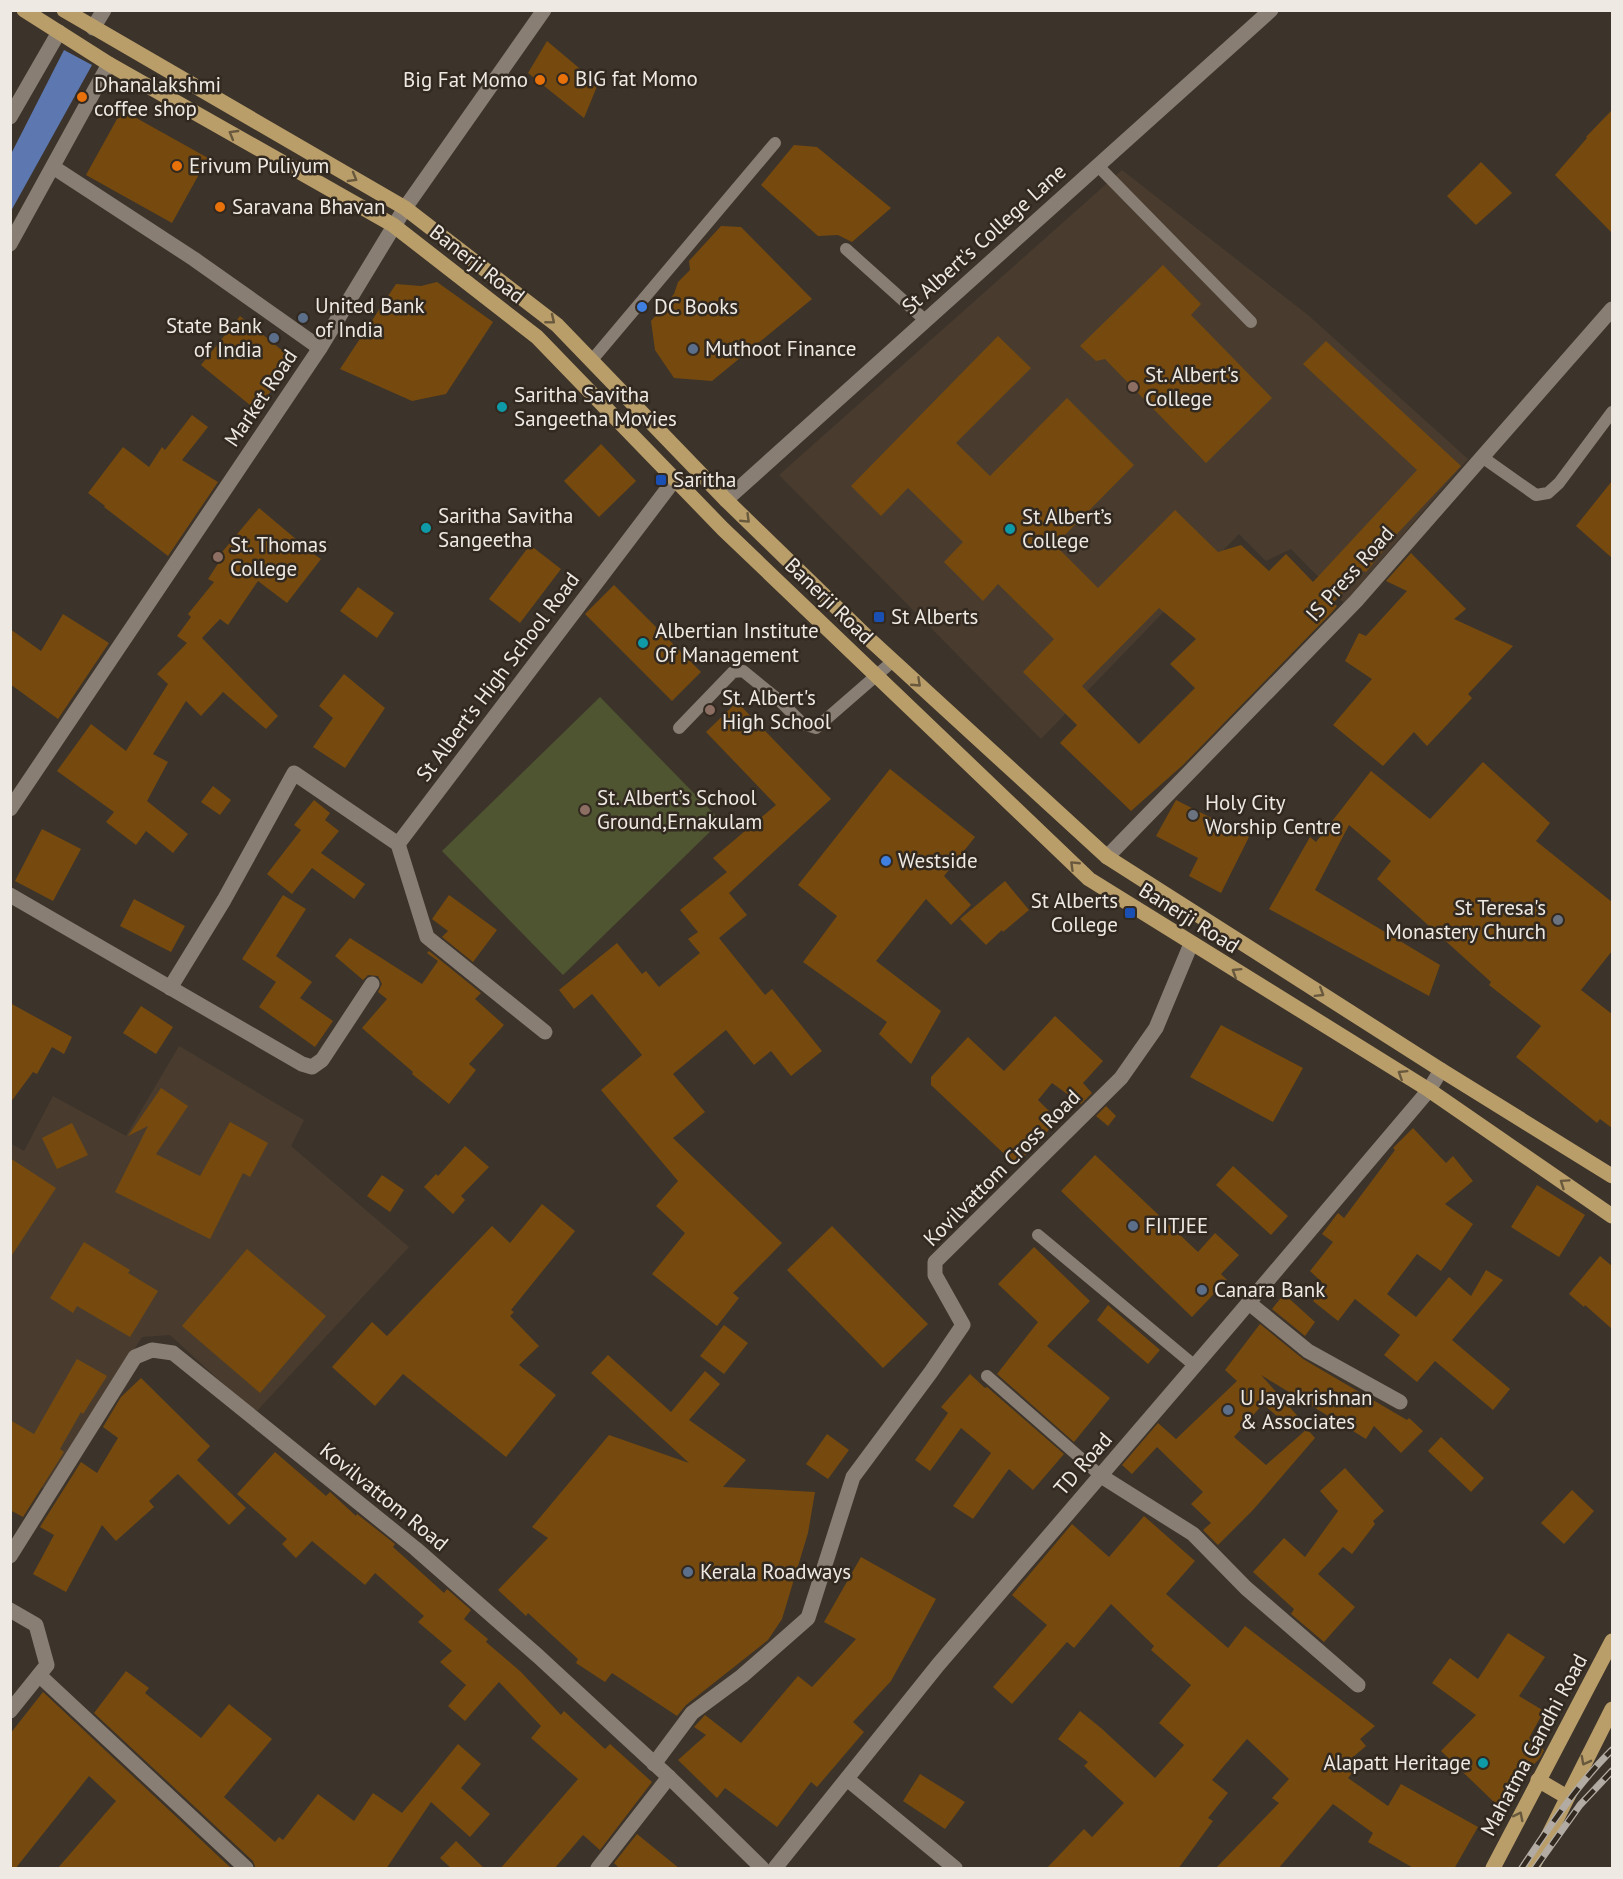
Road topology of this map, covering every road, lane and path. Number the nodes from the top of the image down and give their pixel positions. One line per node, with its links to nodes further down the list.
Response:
1 (24, 10): 7 (main road, Banerji Road)
2 (104, 10): 6 (street)
3 (544, 10): 15 (street, Market Road)
4 (1271, 10): 13 (street, St Albert's College Lane)
5 (66, 12): 6 (main road, Banerji Road); 7 (main road)
6 (93, 28): 8 (main road, Banerji Road); 9 (main road)
7 (59, 32): 9 (main road, Banerji Road); 11 (street)
8 (119, 43): 10 (main road); 15 (main road, Banerji Road, one-way to 15)
9 (84, 47): 10 (main road, Banerji Road)
10 (109, 64): 14 (street); 16 (main road, Banerji Road, one-way to 10)
11 (10, 117)
12 (775, 143): 23 (lane)
13 (1098, 166): 20 (street, St Albert's College Lane); 21 (lane)
14 (53, 167): 17 (street); 22 (street)
15 (405, 208): 16 (street, Market Road); 23 (main road, Banerji Road, one-way to 23)
16 (393, 225): 22 (street, Market Road); 26 (main road, Banerji Road)
17 (10, 243)
18 (846, 249): 20 (lane)
19 (1612, 309): 25 (street, IS Press Road)
20 (925, 320): 27 (street, St Albert's College Lane)
21 (1251, 322)
22 (320, 348): 31 (street, Market Road)
23 (592, 360): 27 (main road, Banerji Road)
24 (1612, 412): 25 (lane)
25 (1482, 458): 33 (street, IS Press Road)
26 (675, 479): 29 (main road, Banerji Road); 32 (street, St Albert's High School Road)
27 (726, 500): 28 (main road, Banerji Road, one-way to 28)
28 (893, 661): 29 (lane); 33 (main road, Banerji Road, one-way to 33)
29 (877, 676): 30 (lane); 35 (main road, Banerji Road, one-way to 29)
30 (679, 728)
31 (10, 809)
32 (398, 844): 37 (street); 38 (street)
33 (1107, 857): 39 (main road, Banerji Road, one-way to 39)
34 (10, 895): 37 (street)
35 (1191, 944): 40 (main road, Banerji Road, one-way to 35); 56 (street, Kovilvattom Cross Road)
36 (372, 984): 37 (street)
37 (170, 988)
38 (545, 1032)
39 (1441, 1070): 40 (street, TD Road); 41 (main road, Banerji Road)
40 (1429, 1090): 42 (main road, Banerji Road, one-way to 40); 44 (street, TD Road)
41 (1612, 1176)
42 (1612, 1216)
43 (1038, 1234): 45 (lane)
44 (1250, 1302): 45 (street, TD Road); 47 (street)
45 (1195, 1366): 48 (street, TD Road)
46 (987, 1376): 48 (lane)
47 (1400, 1402)
48 (1101, 1476): 53 (street); 58 (street, TD Road)
49 (10, 1556): 56 (street, Kovilvattom Road)
50 (10, 1610): 52 (street)
51 (1612, 1641): 59 (main road, Mahatma Gandhi Road)
52 (39, 1675): 55 (street); 61 (street)
53 (1358, 1684)
54 (1612, 1709): 60 (main road, one-way to 60)
55 (10, 1711)
56 (654, 1764): 57 (street, Kovilvattom Road)
57 (669, 1777): 62 (street); 63 (street, Kovilvattom Road)
58 (847, 1779): 64 (street, TD Road); 65 (street)
59 (1538, 1780): 60 (main road); 66 (main road, Mahatma Gandhi Road, one-way to 59)
60 (1567, 1797): 67 (main road)
61 (246, 1869)
62 (598, 1869)
63 (762, 1869)
64 (775, 1869)
65 (955, 1869)
66 (1493, 1869)
67 (1532, 1869)

